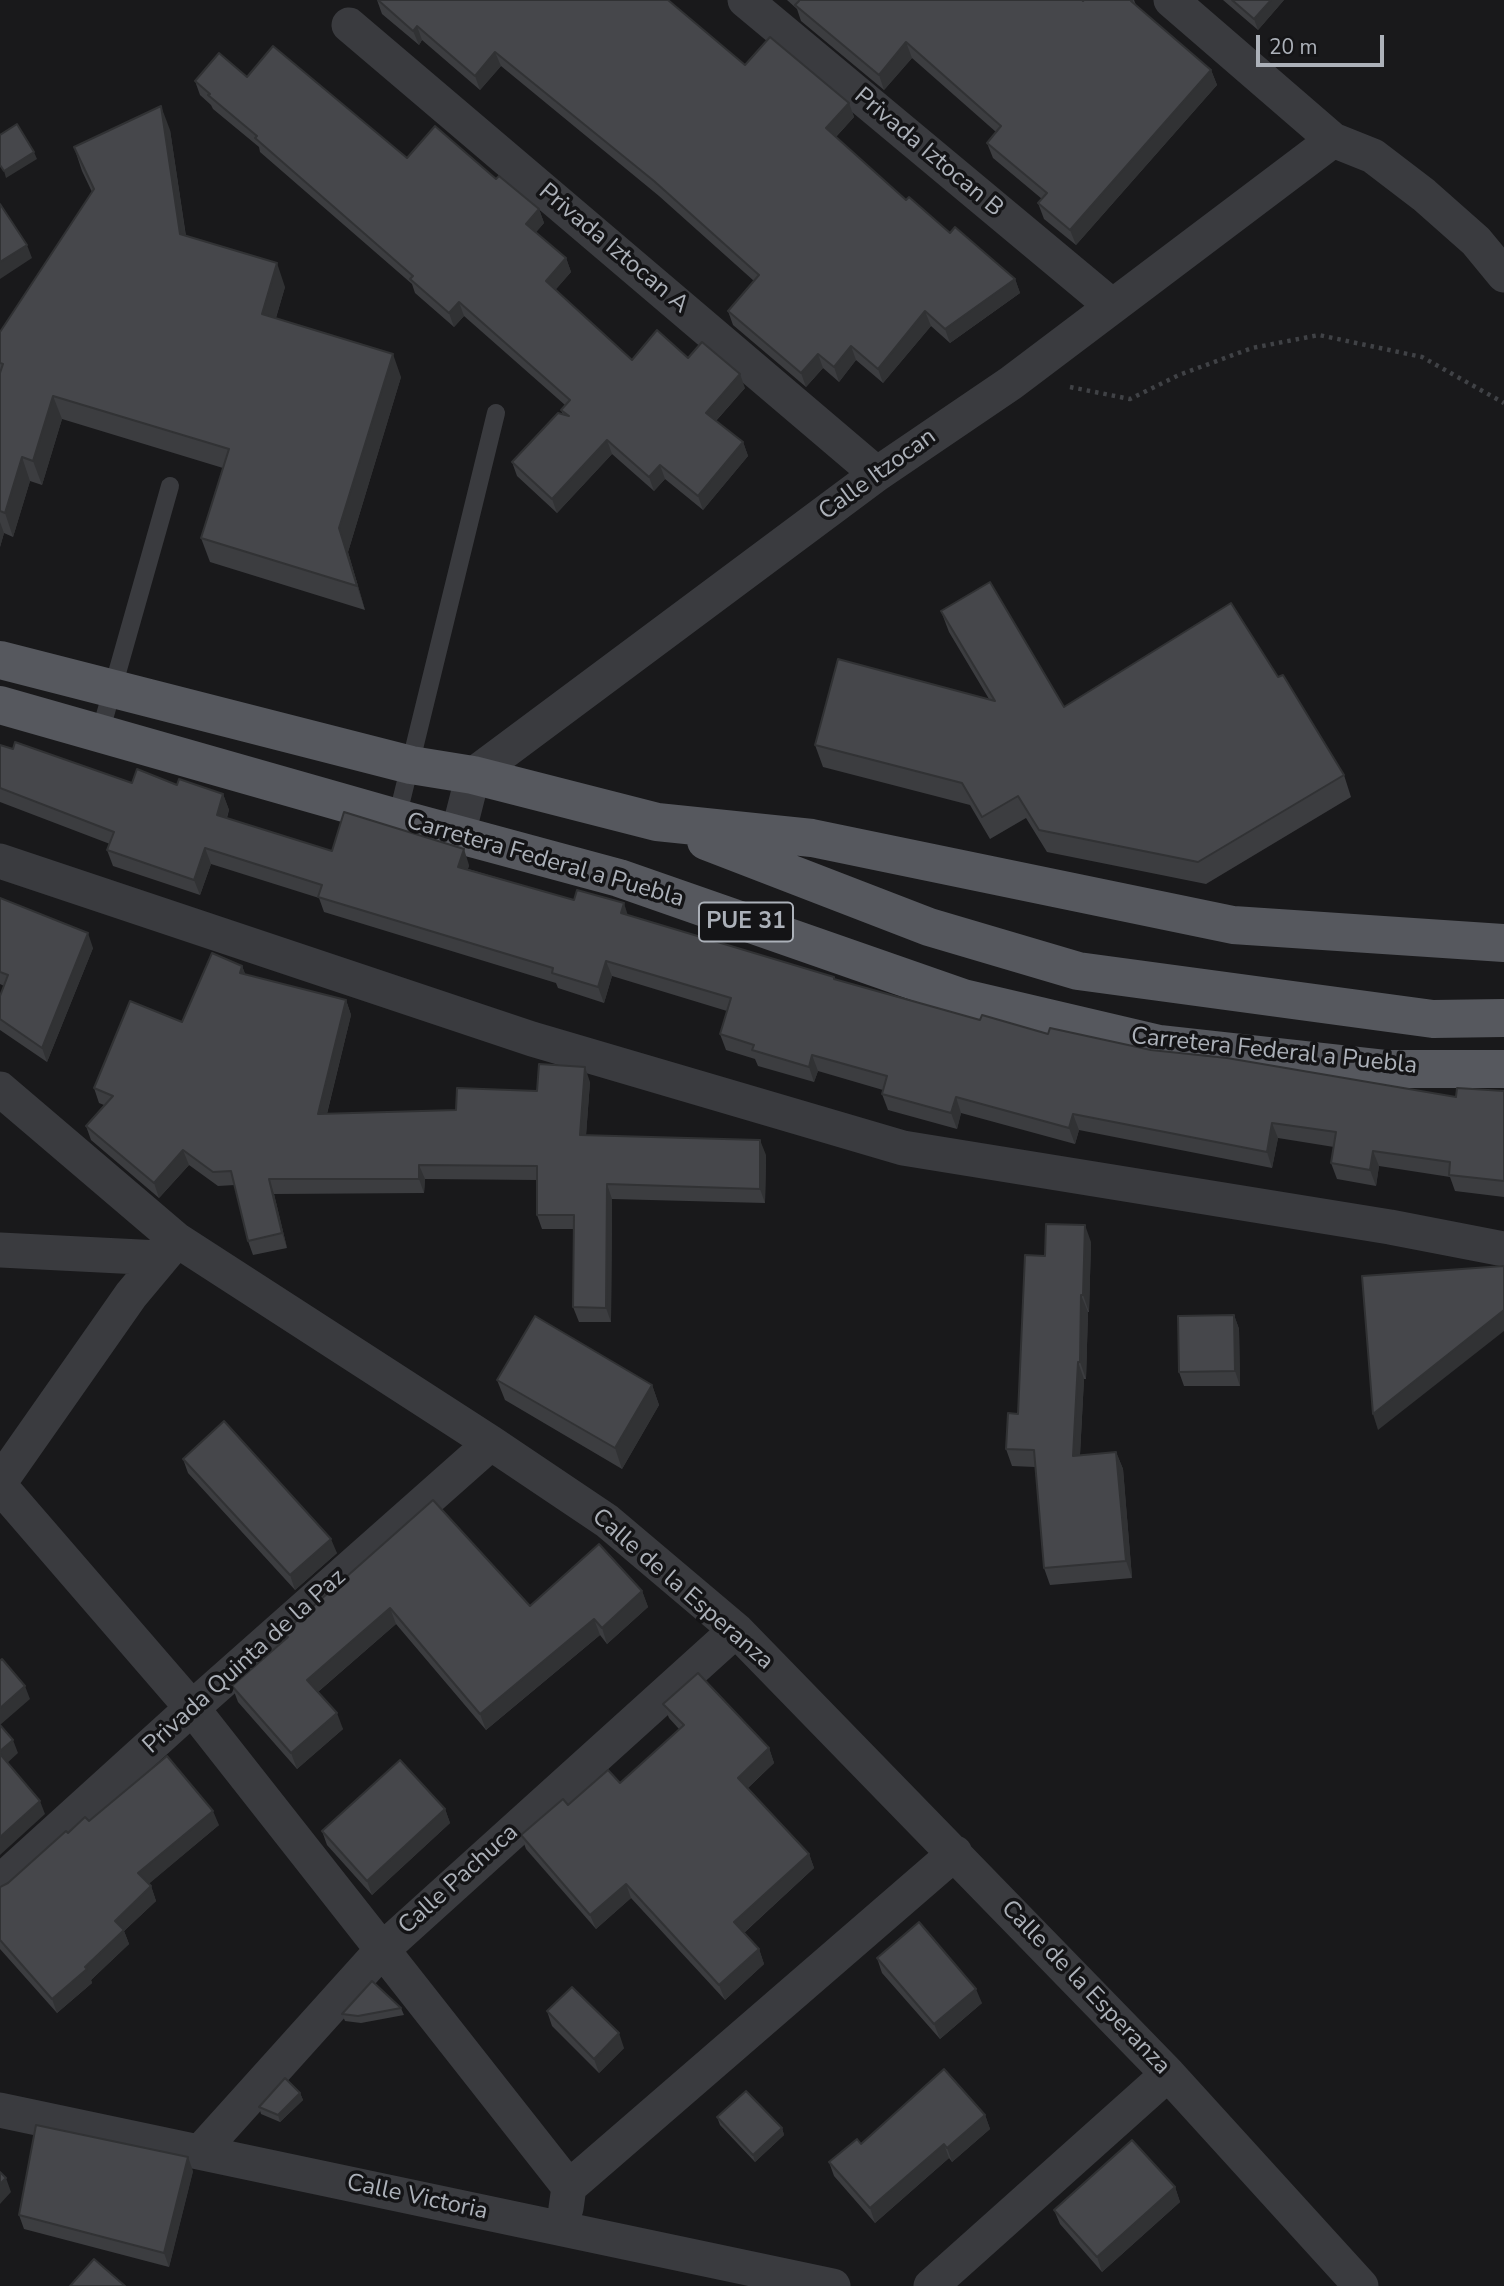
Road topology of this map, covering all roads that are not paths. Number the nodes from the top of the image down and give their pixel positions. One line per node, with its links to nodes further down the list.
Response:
1 (745, 0): 6 (street, Privada Iztocan B)
2 (1171, 0): 4 (street)
3 (349, 25): 8 (street, Privada Iztocan A)
4 (1333, 140): 5 (street); 6 (street, Calle Itzocan)
5 (1504, 275)
6 (1112, 306): 8 (street, Calle Itzocan)
7 (496, 413): 14 (lane)
8 (877, 474): 15 (street, Calle Itzocan)
9 (170, 486): 11 (lane)
10 (0, 660): 11 (main road)
11 (113, 689): 13 (lane); 14 (main road)
12 (0, 705): 13 (main road, Carretera Federal a Puebla / PUE 31)
13 (100, 733): 16 (main road, Carretera Federal a Puebla / PUE 31)
14 (411, 765): 15 (main road); 16 (lane)
15 (473, 775): 17 (main road); 18 (street)
16 (397, 818): 18 (main road, Carretera Federal a Puebla / PUE 31)
17 (657, 822): 20 (main road); 21 (main road)
18 (458, 834): 22 (main road, Carretera Federal a Puebla / PUE 31)
19 (0, 861): 25 (street)
20 (1504, 943)
21 (1504, 1018)
22 (1504, 1069)
23 (0, 1089): 24 (street, Calle de la Esperanza)
24 (168, 1249): 26 (street); 27 (street, Calle de la Esperanza); 28 (street)
25 (1504, 1249)
26 (0, 1250)
27 (491, 1443): 29 (street, Calle de la Esperanza); 30 (street, Privada Quinta de la Paz)
28 (0, 1484): 30 (street)
29 (736, 1630): 31 (street, Calle de la Esperanza); 33 (street, Calle Pachuca)
30 (192, 1708): 32 (street, Privada Quinta de la Paz); 33 (street)
31 (955, 1853): 34 (street, Calle de la Esperanza); 37 (street)
32 (0, 1882)
33 (383, 1949): 36 (street, Calle Pachuca); 37 (street)
34 (1168, 2074): 40 (street); 41 (street, Calle de la Esperanza)
35 (0, 2110): 36 (street, Calle Victoria)
36 (201, 2151): 38 (street, Calle Victoria)
37 (569, 2187): 38 (street)
38 (562, 2230): 39 (street, Calle Victoria)
39 (833, 2286)
40 (931, 2286)
41 (1361, 2286)

